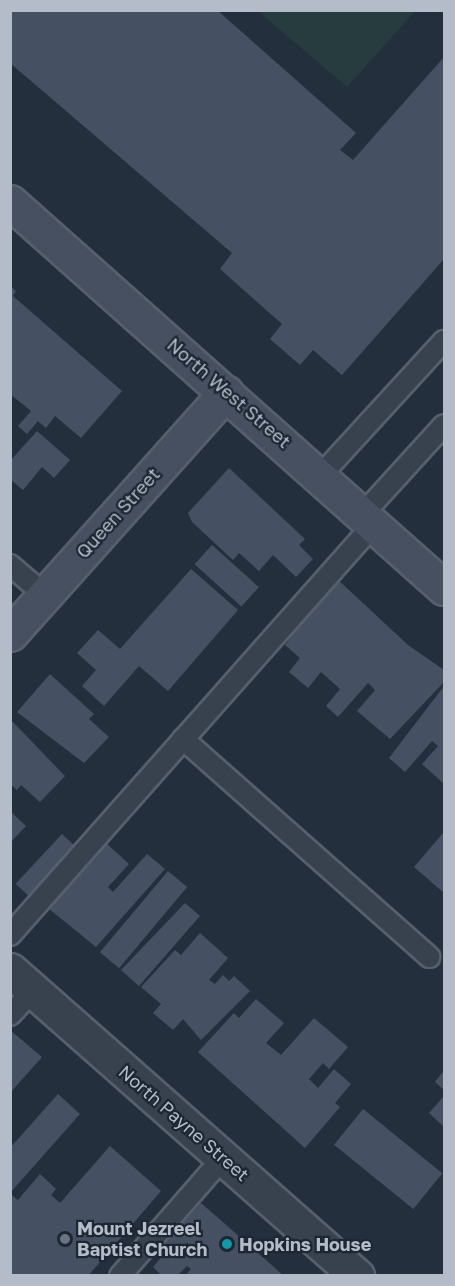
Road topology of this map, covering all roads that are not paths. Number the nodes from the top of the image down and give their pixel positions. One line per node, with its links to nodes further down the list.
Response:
1 (10, 202): 3 (main road, North West Street)
2 (444, 341): 5 (lane)
3 (226, 392): 5 (main road, North West Street); 9 (main road, Queen Street)
4 (444, 425): 6 (lane)
5 (321, 475): 6 (main road, North West Street)
6 (369, 519): 8 (main road, North West Street); 11 (lane)
7 (10, 565): 9 (lane)
8 (444, 588)
9 (45, 595): 10 (main road, Queen Street)
10 (10, 634)
11 (183, 739): 12 (lane); 13 (lane)
12 (10, 934)
13 (429, 957)
14 (22, 980): 15 (lane); 16 (street, North Payne Street)
15 (10, 1015)
16 (223, 1158): 17 (lane); 18 (street, North Payne Street)
17 (120, 1275)
18 (357, 1275)

